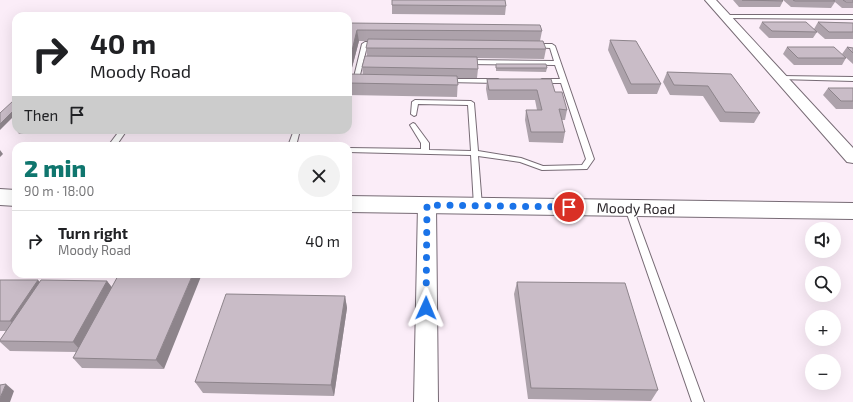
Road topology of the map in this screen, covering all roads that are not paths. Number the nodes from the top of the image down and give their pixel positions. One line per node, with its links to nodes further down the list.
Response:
1 (710, 0): 2 (street)
2 (724, 16): 3 (lane); 10 (street)
3 (853, 17)
4 (380, 44): 6 (lane)
5 (528, 46): 9 (lane)
6 (361, 61): 7 (lane); 12 (lane)
7 (369, 61)
8 (463, 62): 9 (lane)
9 (557, 63): 16 (lane)
10 (781, 78): 11 (lane); 22 (street)
11 (853, 79)
12 (364, 81)
13 (444, 81): 14 (lane)
14 (508, 81)
15 (532, 81): 16 (lane)
16 (564, 81): 21 (lane)
17 (414, 114): 21 (lane)
18 (413, 125): 20 (lane)
19 (352, 150): 20 (lane)
20 (425, 152): 21 (lane)
21 (475, 153): 27 (lane)
22 (853, 158)
23 (0, 197): 24 (main road)
24 (12, 198)
25 (352, 204): 26 (main road, Moody Road)
26 (427, 205): 27 (main road, Moody Road); 30 (street)
27 (478, 206): 28 (main road, Moody Road)
28 (629, 208): 29 (main road, Moody Road); 31 (lane)
29 (853, 211)
30 (426, 402)
31 (698, 402)

